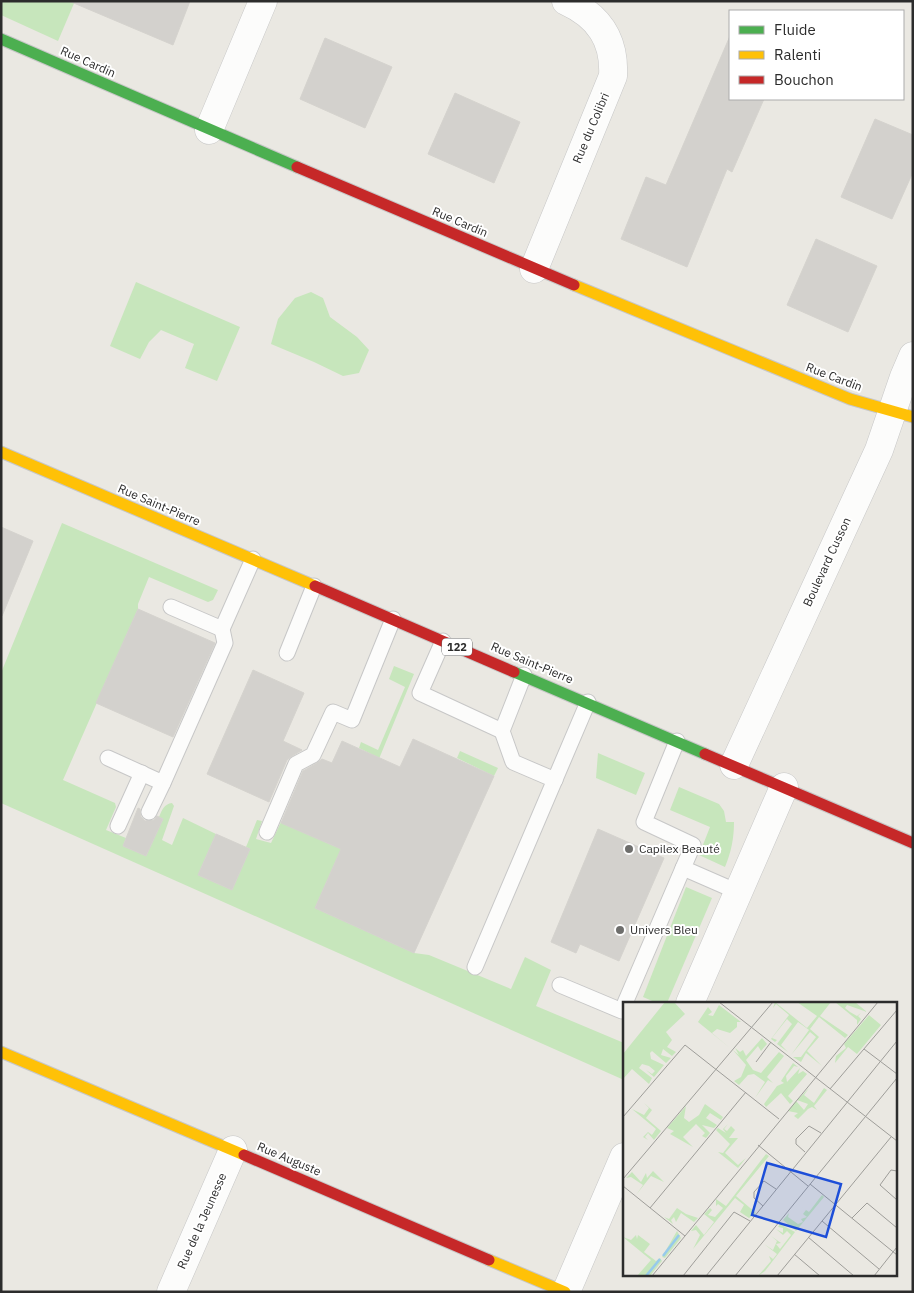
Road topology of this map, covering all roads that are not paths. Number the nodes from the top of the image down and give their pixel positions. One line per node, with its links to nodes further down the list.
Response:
1 (264, 1): 4 (street)
2 (566, 1): 5 (street, Rue du Colibri)
3 (1, 40): 4 (street, Rue Cardin)
4 (209, 130): 5 (street, Rue Cardin)
5 (534, 269): 7 (street, Rue Cardin)
6 (913, 356): 7 (street, Boulevard Cusson)
7 (902, 414): 21 (street, Boulevard Cusson)
8 (1, 452): 9 (street, Rue Saint-Pierre / 122)
9 (253, 560): 10 (street, Rue Saint-Pierre / 122); 13 (lane)
10 (314, 586): 12 (street, Rue Saint-Pierre / 122); 15 (lane)
11 (170, 607): 13 (lane)
12 (393, 619): 14 (street, Rue Saint-Pierre / 122); 28 (lane)
13 (222, 629): 24 (lane)
14 (443, 640): 16 (street, Rue Saint-Pierre / 122); 18 (lane)
15 (287, 653)
16 (524, 675): 17 (street, Rue Saint-Pierre / 122); 18 (lane)
17 (588, 702): 19 (street, Rue Saint-Pierre / 122); 23 (lane)
18 (502, 731): 23 (lane)
19 (678, 741): 21 (street, Rue Saint-Pierre / 122); 30 (lane)
20 (108, 758): 22 (lane)
21 (734, 765): 25 (street, Rue Saint-Pierre / 122)
22 (142, 773): 24 (lane); 27 (lane)
23 (555, 780): 32 (lane)
24 (163, 783): 26 (lane)
25 (784, 787): 29 (street, Rue Saint-Pierre / 122); 31 (street)
26 (149, 812)
27 (118, 826)
28 (266, 832)
29 (913, 843)
30 (683, 868): 31 (lane); 34 (lane)
31 (738, 892): 35 (street)
32 (475, 967)
33 (560, 985): 36 (lane)
34 (627, 1002)
35 (690, 1002)
36 (623, 1008)
37 (1, 1052): 38 (street, Rue Auguste)
38 (233, 1150): 40 (street, Rue de la Jeunesse); 41 (street, Rue Auguste)
39 (623, 1159): 41 (street)
40 (171, 1292)
41 (566, 1292)

